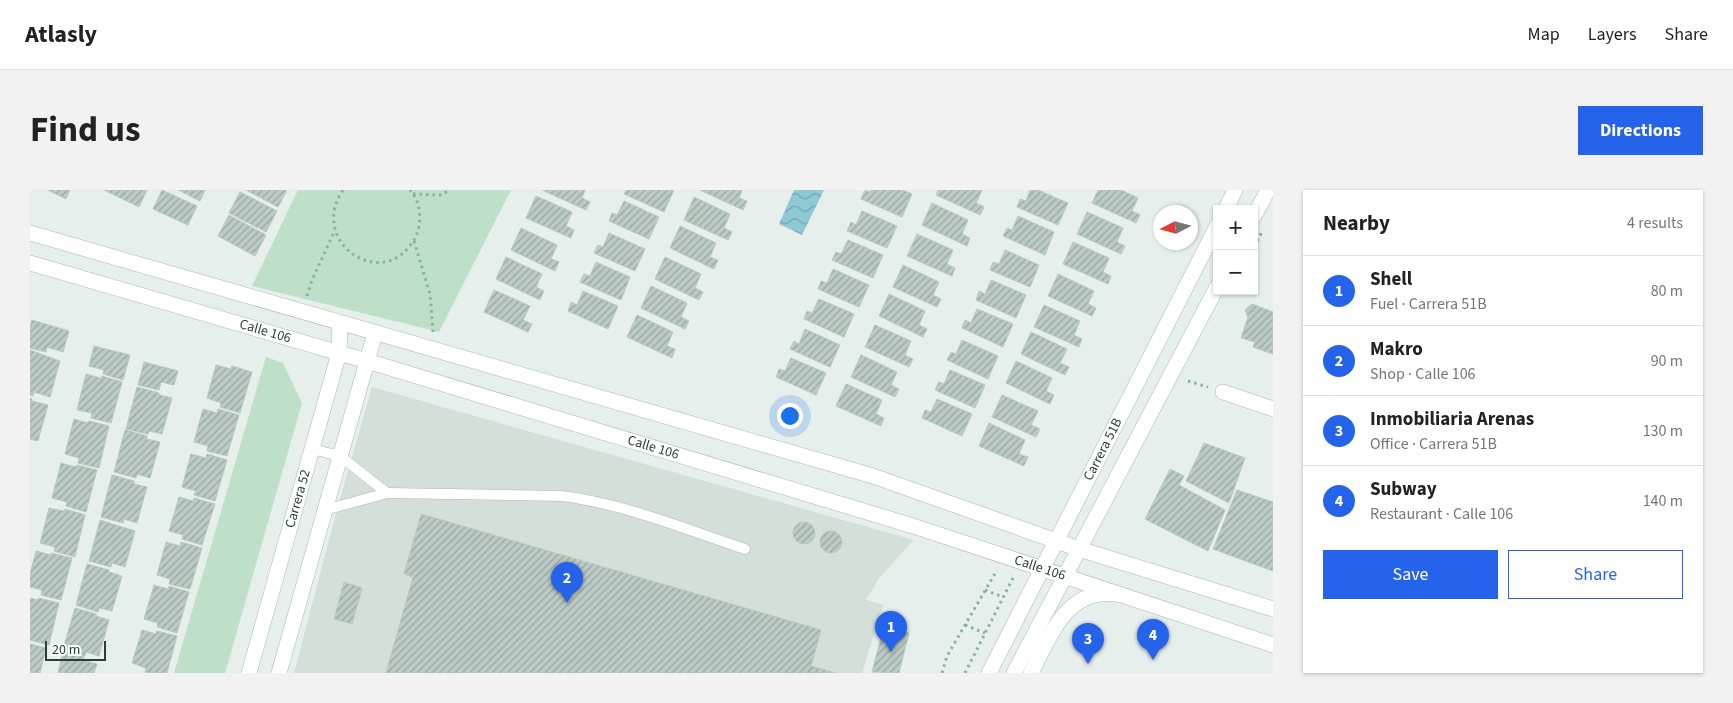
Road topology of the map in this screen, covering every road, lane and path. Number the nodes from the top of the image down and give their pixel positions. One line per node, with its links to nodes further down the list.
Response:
1 (343, 190): 9 (path)
2 (410, 190): 6 (path)
3 (449, 190): 6 (path)
4 (1235, 190): 7 (street)
5 (1268, 190): 8 (street)
6 (413, 194): 12 (path)
7 (1228, 205)
8 (1258, 209)
9 (335, 230): 12 (path); 15 (path)
10 (30, 233): 15 (street)
11 (1213, 234): 28 (street, Carrera 51B)
12 (414, 241): 18 (path)
13 (30, 263): 19 (street, Calle 106)
14 (1213, 295): 30 (street, Carrera 51B)
15 (302, 312): 16 (street)
16 (340, 323): 17 (street); 19 (street, Carrera 52)
17 (375, 333): 18 (street); 20 (street, Carrera 52)
18 (434, 350): 28 (street)
19 (339, 353): 20 (street, Calle 106); 24 (street, Carrera 52)
20 (367, 360): 25 (street, Carrera 52); 32 (street, Calle 106)
21 (1185, 380): 22 (path)
22 (1223, 392): 23 (street)
23 (1273, 409)
24 (312, 449): 25 (lane); 42 (street, Carrera 52)
25 (340, 456): 26 (lane); 27 (street, Carrera 52)
26 (388, 493): 27 (lane); 29 (lane)
27 (325, 510): 43 (street, Carrera 52)
28 (1056, 541): 30 (street); 32 (street, Carrera 51B)
29 (745, 549)
30 (1079, 549): 34 (street, Carrera 51B); 38 (street)
31 (998, 568): 35 (path)
32 (1042, 569): 34 (street, Calle 106); 46 (street, Carrera 51B)
33 (1015, 574): 37 (path)
34 (1065, 576): 36 (street, Calle 106); 47 (street, Carrera 51B)
35 (985, 590): 37 (path); 39 (path)
36 (1119, 594): 41 (street, Calle 106); 48 (street)
37 (1003, 597): 40 (path)
38 (1273, 609)
39 (965, 625): 40 (path); 44 (path)
40 (985, 633): 45 (path)
41 (1273, 645)
42 (249, 673)
43 (279, 673)
44 (942, 673)
45 (965, 673)
46 (989, 673)
47 (1014, 673)
48 (1031, 673)

